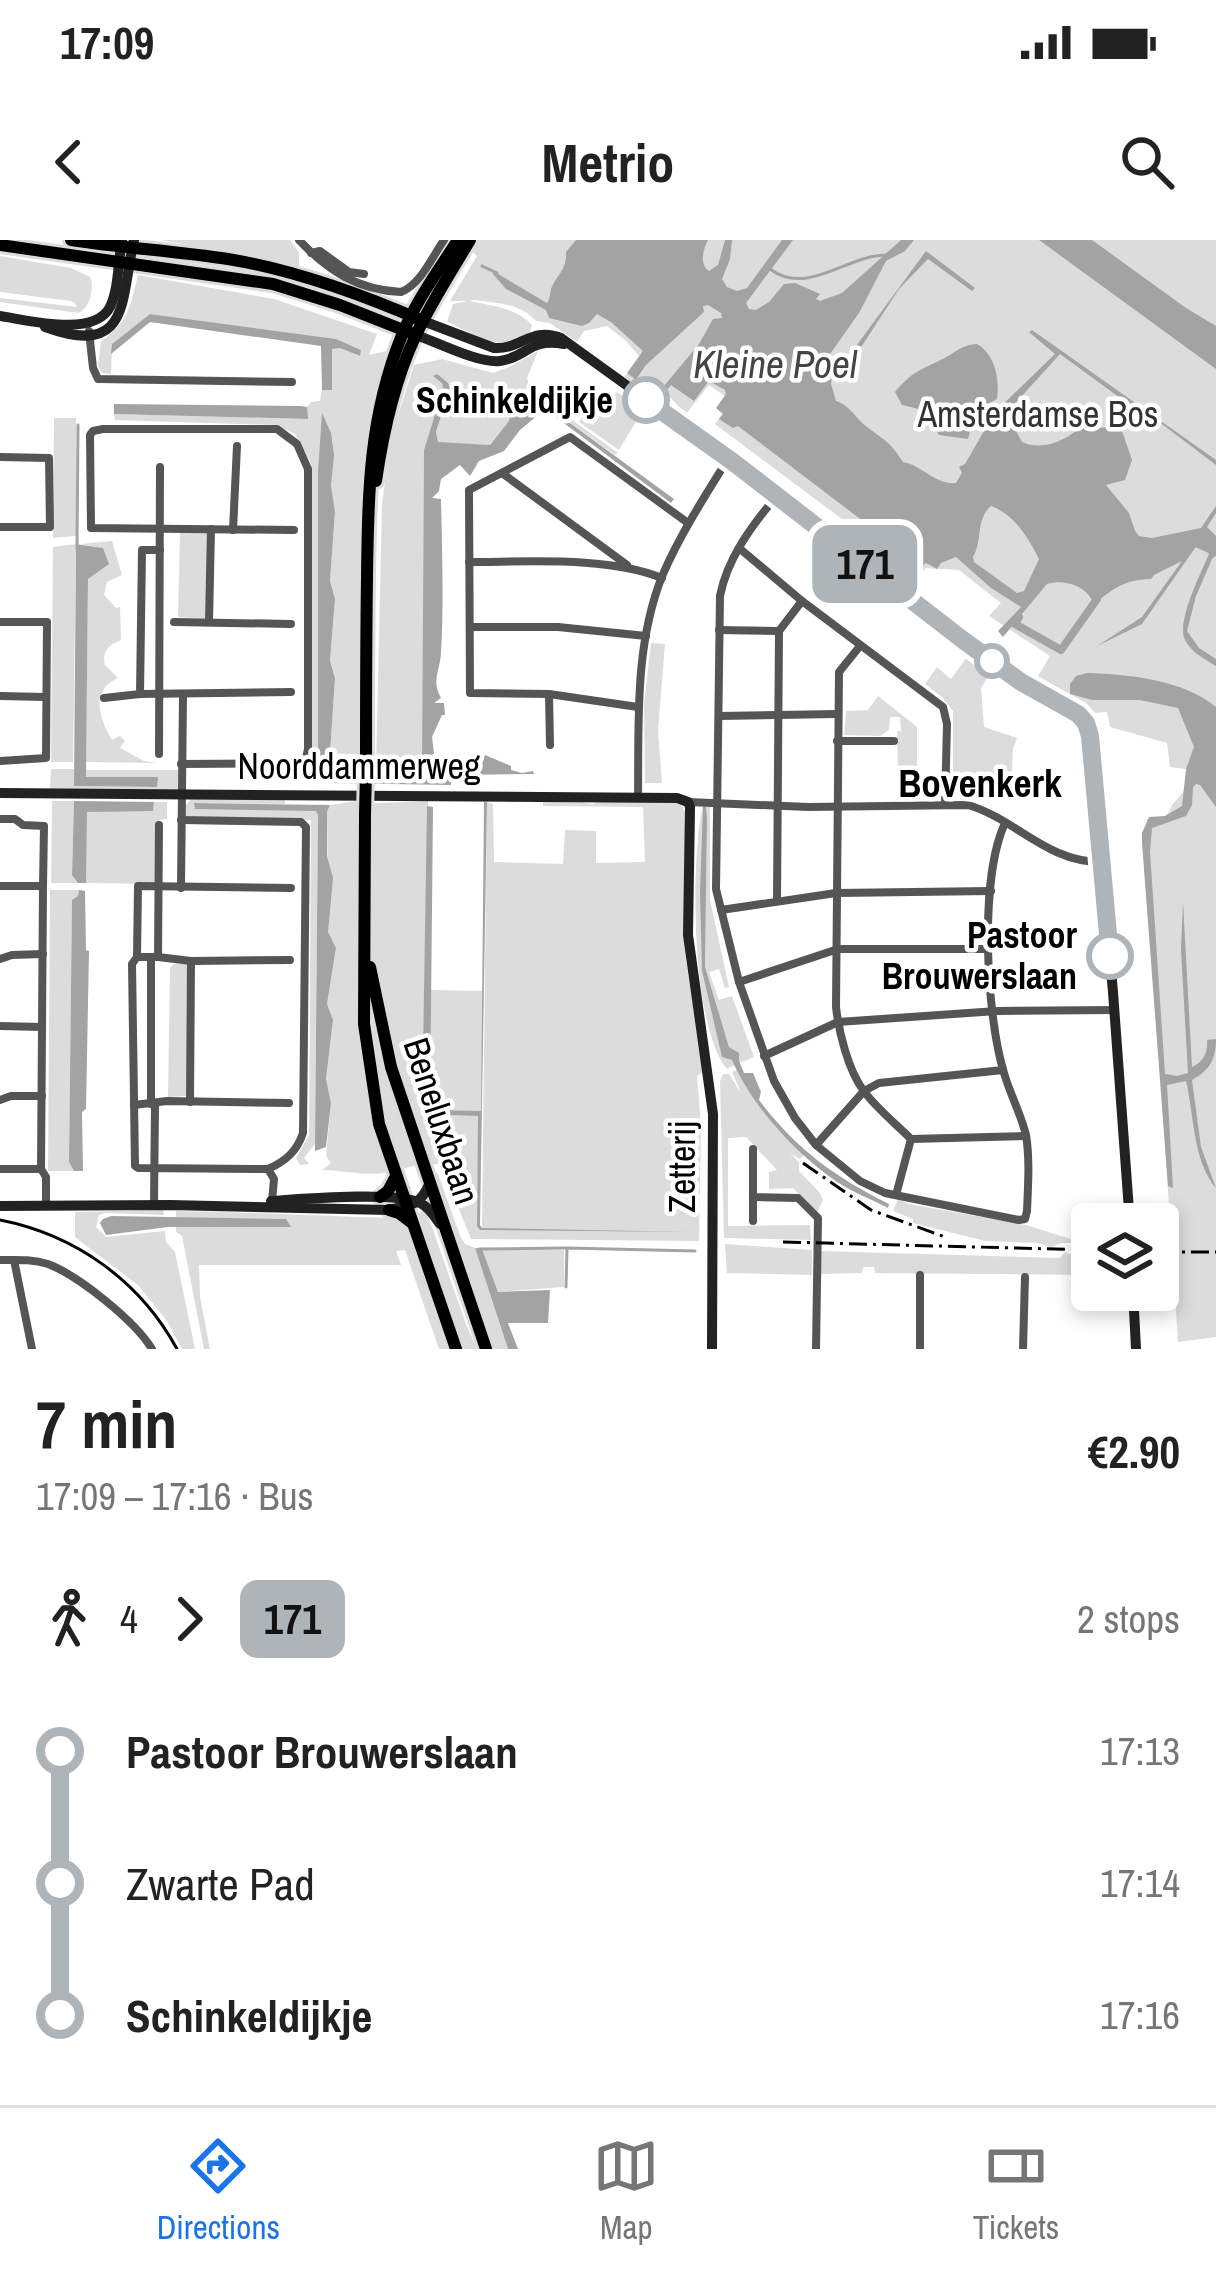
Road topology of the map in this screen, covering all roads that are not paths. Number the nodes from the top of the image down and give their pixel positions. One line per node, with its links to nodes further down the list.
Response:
1 (71, 240): 7 (main road)
2 (298, 240): 8 (street)
3 (444, 240): 8 (street)
4 (458, 240): 11 (main road)
5 (470, 240): 11 (main road)
6 (0, 244): 7 (main road)
7 (126, 250): 11 (main road); 12 (street); 13 (main road)
8 (311, 253): 9 (street)
9 (364, 274)
10 (0, 316): 12 (street)
11 (417, 318): 13 (main road, Beneluxbaan); 14 (street)
12 (89, 330): 15 (street)
13 (410, 332): 14 (street); 81 (main road, Beneluxbaan, bridge)
14 (567, 345): 18 (street)
15 (292, 382)
16 (238, 438): 24 (street); 26 (street); 27 (street)
17 (0, 457): 23 (street)
18 (728, 459): 21 (street); 22 (street)
19 (160, 467): 24 (street)
20 (502, 473): 22 (street); 30 (street); 31 (street)
21 (776, 496): 28 (street); 73 (street)
22 (688, 523): 32 (street)
23 (0, 527)
24 (160, 530): 25 (street); 29 (street)
25 (211, 530): 26 (street); 36 (street)
26 (233, 530): 27 (street)
27 (300, 530): 37 (street)
28 (739, 548): 33 (street); 39 (street)
29 (160, 550): 44 (street); 45 (street)
30 (469, 562): 31 (street); 38 (street)
31 (628, 566): 32 (street)
32 (662, 578): 41 (street)
33 (802, 601): 40 (street); 42 (street)
34 (0, 622): 49 (street)
35 (174, 622): 36 (street)
36 (208, 622): 37 (street)
37 (300, 624): 43 (street)
38 (470, 627): 41 (street); 47 (street)
39 (719, 630): 40 (street); 54 (street)
40 (778, 631): 53 (street)
41 (646, 636): 51 (street)
42 (860, 646): 52 (street); 68 (street)
43 (299, 692): 46 (street); 60 (street)
44 (140, 694): 45 (street); 50 (street)
45 (160, 694): 46 (street); 58 (street)
46 (183, 694): 60 (street)
47 (549, 694): 51 (street); 57 (street)
48 (0, 696): 49 (street)
49 (46, 697): 59 (street)
50 (104, 698)
51 (638, 707): 63 (street)
52 (837, 714): 53 (street); 55 (street)
53 (777, 715): 54 (street); 65 (street)
54 (719, 716): 64 (street)
55 (837, 741): 56 (street); 67 (street)
56 (894, 741)
57 (550, 746)
58 (159, 754)
59 (0, 761)
60 (182, 764): 62 (street)
61 (0, 793): 62 (street, Noorddammerweg)
62 (182, 796): 63 (street, Noorddammerweg); 70 (street)
63 (638, 798): 66 (street, Noorddammerweg)
64 (717, 803): 65 (street, Noorddammerweg); 66 (street, Noorddammerweg); 82 (street)
65 (777, 804): 67 (street, Noorddammerweg); 80 (street)
66 (689, 805): 137 (street, Zetterij)
67 (837, 805): 68 (street); 79 (street)
68 (945, 805): 71 (street)
69 (0, 819): 75 (street)
70 (182, 820): 76 (street); 77 (street, Noorddammerweg)
71 (1005, 823): 73 (street); 78 (street)
72 (159, 825): 76 (street)
73 (1102, 862): 92 (street)
74 (0, 886): 75 (street)
75 (43, 886): 85 (street)
76 (170, 887): 77 (street); 86 (street); 87 (street)
77 (296, 889): 89 (street)
78 (992, 892): 79 (street); 84 (street)
79 (836, 893): 80 (street); 83 (street)
80 (777, 901): 82 (street)
81 (364, 906): 114 (main road, Beneluxbaan); 115 (main road, Beneluxbaan)
82 (721, 910): 91 (street)
83 (838, 949): 84 (street); 91 (street); 94 (street)
84 (988, 950): 93 (street)
85 (44, 954): 88 (street); 96 (street)
86 (137, 957): 87 (street); 105 (street)
87 (154, 957): 90 (street); 104 (street)
88 (0, 959)
89 (296, 960): 90 (street); 103 (street)
90 (191, 961): 102 (street)
91 (739, 982): 97 (street)
92 (1114, 1010): 93 (street); 119 (street)
93 (990, 1012): 94 (street); 98 (street)
94 (838, 1022): 97 (street); 99 (street)
95 (0, 1026): 96 (street)
96 (42, 1027): 100 (street)
97 (764, 1056): 108 (street)
98 (1003, 1070): 99 (street); 106 (street)
99 (864, 1091): 107 (street); 108 (street)
100 (42, 1096): 101 (street); 112 (street)
101 (0, 1100)
102 (190, 1102): 103 (street); 104 (street)
103 (295, 1103): 113 (street)
104 (153, 1104): 105 (street); 110 (street)
105 (134, 1105): 110 (street)
106 (1026, 1136): 107 (street); 116 (street)
107 (911, 1138): 116 (street)
108 (816, 1145): 116 (street)
109 (753, 1149): 117 (street)
110 (154, 1168): 113 (street); 122 (street)
111 (0, 1169): 112 (street)
112 (41, 1169): 124 (street)
113 (268, 1169): 120 (street)
114 (396, 1176): 118 (main road, Beneluxbaan); 121 (main road)
115 (429, 1185): 118 (street); 127 (main road, Beneluxbaan)
116 (896, 1195)
117 (753, 1197): 125 (street); 138 (street)
118 (410, 1203): 121 (street); 126 (main road, Beneluxbaan); 127 (street)
119 (1128, 1203)
120 (272, 1204): 121 (street); 122 (street)
121 (384, 1204): 126 (main road)
122 (154, 1205): 124 (street)
123 (0, 1206): 124 (street)
124 (46, 1206)
125 (753, 1221)
126 (413, 1224): 135 (main road, Beneluxbaan)
127 (446, 1233): 136 (main road, Beneluxbaan)
128 (0, 1260): 129 (street)
129 (14, 1260): 133 (street); 134 (street)
130 (920, 1275): 139 (street)
131 (1025, 1277): 140 (street)
132 (1133, 1311): 141 (street)
133 (32, 1349)
134 (152, 1349)
135 (456, 1349)
136 (486, 1349)
137 (711, 1349)
138 (816, 1349)
139 (920, 1349)
140 (1024, 1349)
141 (1136, 1349)

